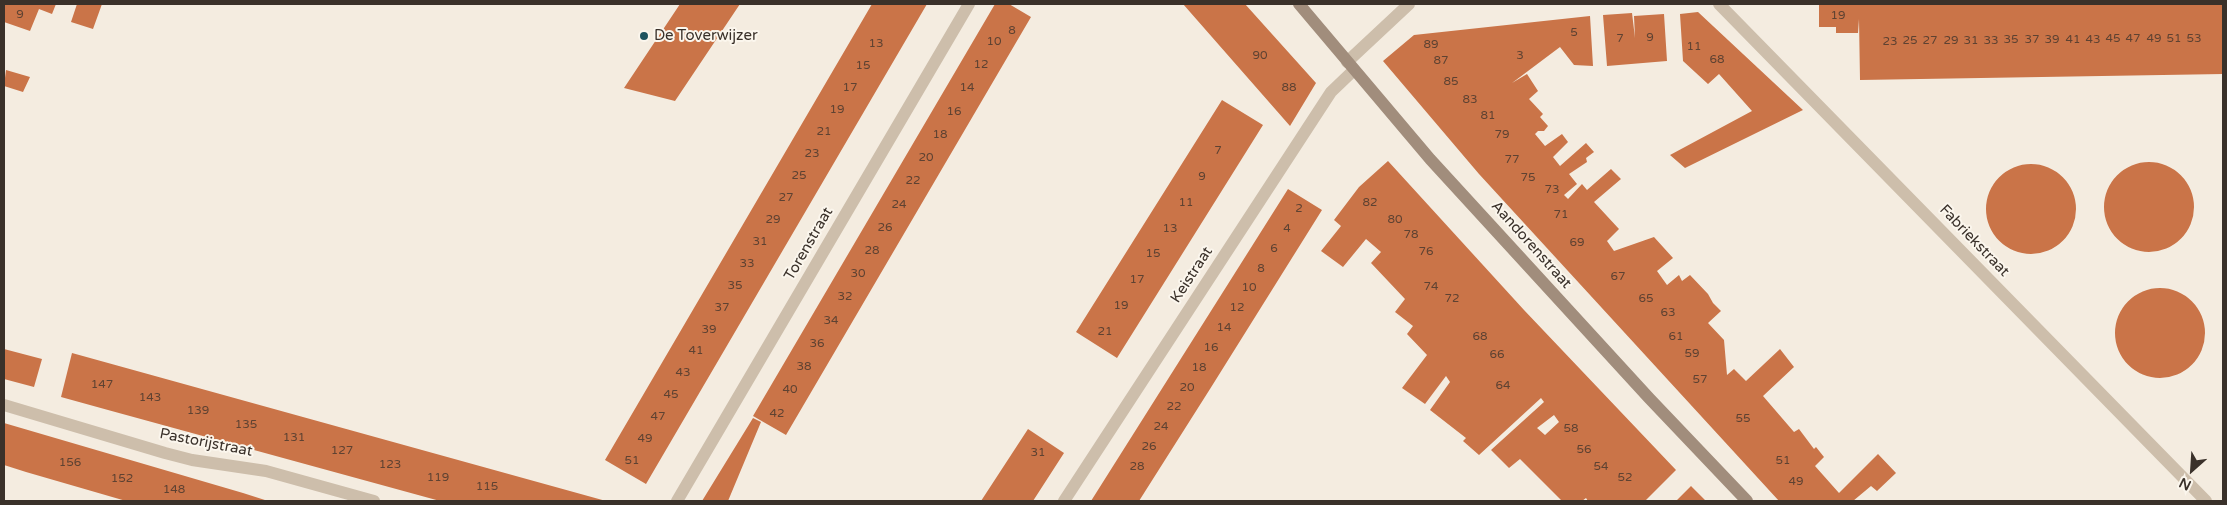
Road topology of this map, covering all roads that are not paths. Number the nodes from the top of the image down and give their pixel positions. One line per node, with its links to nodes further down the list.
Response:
1 (969, 4): 8 (street, Torenstraat)
2 (1299, 4): 5 (main road, Aandorenstraat)
3 (1409, 4): 5 (street, Keistraat)
4 (1719, 4): 11 (street, Fabriekstraat)
5 (1350, 66): 9 (street, Keistraat); 10 (main road, Aandorenstraat)
6 (4, 405): 7 (street, Pastorijstraat)
7 (374, 501)
8 (677, 501)
9 (1064, 501)
10 (1747, 501)
11 (2206, 501)

